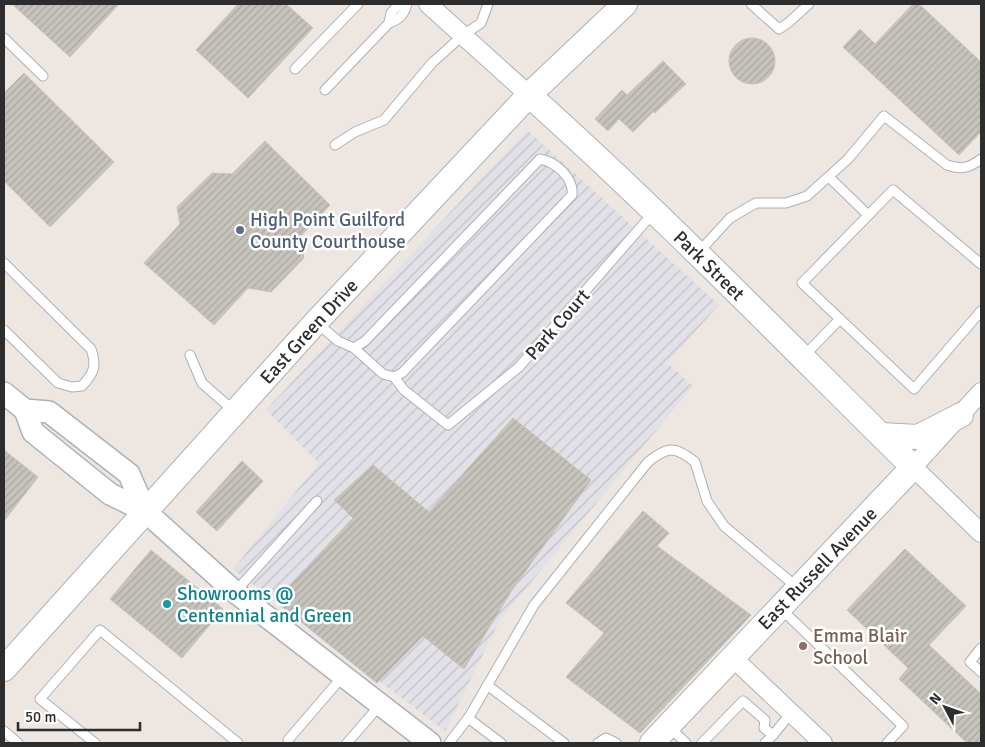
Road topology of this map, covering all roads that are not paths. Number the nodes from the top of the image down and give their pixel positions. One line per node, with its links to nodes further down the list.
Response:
1 (358, 4): 10 (lane)
2 (428, 4): 8 (street, Park Street)
3 (488, 4): 8 (lane)
4 (624, 4): 13 (main road, East Green Drive)
5 (751, 4): 6 (lane)
6 (809, 4)
7 (407, 5): 12 (lane)
8 (462, 36): 13 (street, Park Street); 14 (lane)
9 (4, 38): 11 (lane)
10 (295, 69)
11 (44, 76)
12 (325, 90)
13 (529, 95): 17 (main road, Park Street); 24 (main road, East Green Drive)
14 (335, 145)
15 (981, 159): 16 (lane)
16 (829, 176): 18 (lane); 19 (lane)
17 (654, 212): 19 (main road, Park Street); 29 (lane, Park Court)
18 (868, 215): 21 (lane); 23 (lane)
19 (698, 253): 28 (main road, Park Street)
20 (4, 263): 25 (lane)
21 (981, 264)
22 (981, 311): 23 (lane)
23 (840, 319): 28 (lane)
24 (316, 322): 26 (lane); 32 (main road, East Green Drive)
25 (4, 330)
26 (354, 348): 29 (lane); 29 (lane)
27 (190, 355): 32 (lane)
28 (803, 357): 34 (main road, Park Street)
29 (394, 377)
30 (981, 392): 33 (street, East Russell Avenue)
31 (4, 393): 37 (street)
32 (234, 412): 37 (main road, East Green Drive)
33 (961, 415): 34 (main road); 35 (street, East Russell Avenue)
34 (881, 435): 35 (main road, Park Street)
35 (913, 467): 38 (street, Park Street); 39 (main road, East Russell Avenue)
36 (317, 501): 40 (lane)
37 (145, 511): 40 (street); 44 (main road, East Green Drive)
38 (981, 533)
39 (798, 588): 41 (main road, East Russell Avenue); 47 (lane)
40 (235, 592): 46 (street)
41 (780, 608): 43 (main road, East Russell Avenue); 70 (lane)
42 (981, 648): 45 (lane)
43 (732, 657): 49 (street); 51 (main road, East Russell Avenue)
44 (4, 669)
45 (981, 672)
46 (343, 676): 48 (street); 54 (lane)
47 (487, 685): 50 (lane); 62 (lane)
48 (380, 705): 55 (street); 59 (lane)
49 (791, 713): 53 (lane); 69 (street)
50 (468, 718): 60 (lane); 61 (lane)
51 (668, 726): 65 (main road, East Russell Avenue); 66 (lane)
52 (4, 731): 56 (lane)
53 (772, 735): 67 (lane); 68 (lane)
54 (288, 740)
55 (421, 741)
56 (18, 743)
57 (94, 743): 58 (lane)
58 (238, 743)
59 (347, 743)
60 (449, 743)
61 (502, 743)
62 (564, 743)
63 (598, 743): 64 (lane)
64 (616, 743)
65 (652, 743)
66 (686, 743)
67 (702, 743)
68 (765, 743)
69 (823, 743)
70 (887, 743)

